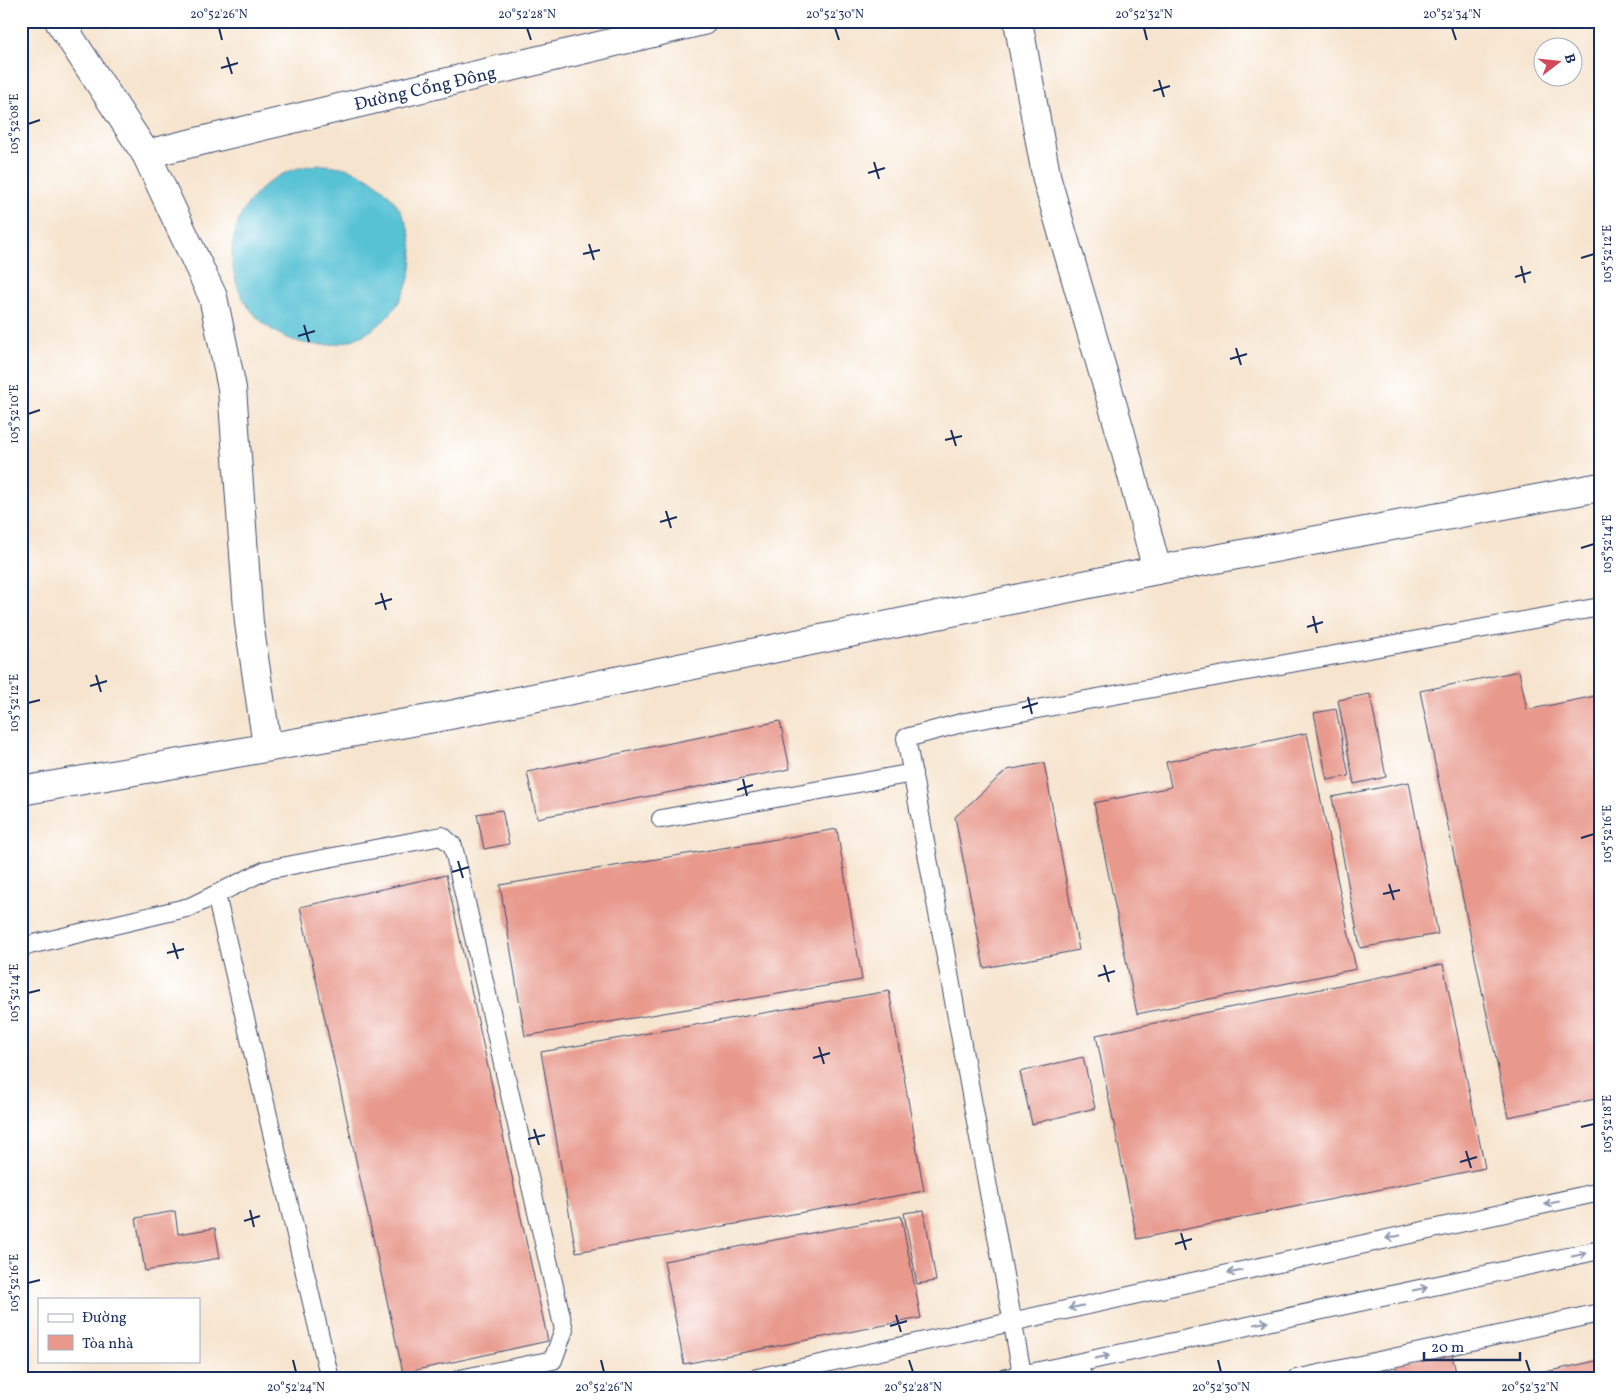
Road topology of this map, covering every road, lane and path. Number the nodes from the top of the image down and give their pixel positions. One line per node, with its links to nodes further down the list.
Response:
1 (59, 21): 4 (street)
2 (703, 21): 4 (street, Đường Cổng Đông)
3 (1018, 21): 6 (street)
4 (146, 154): 8 (street)
5 (1600, 487): 6 (street)
6 (1157, 570): 8 (street)
7 (1600, 607): 9 (lane)
8 (267, 746): 10 (street)
9 (913, 773): 11 (lane); 17 (lane)
10 (21, 790)
11 (660, 819)
12 (216, 895): 13 (lane); 20 (lane); 21 (lane)
13 (21, 947)
14 (1600, 1192): 17 (lane, one-way to 17)
15 (1600, 1250): 18 (lane, one-way to 15)
16 (1600, 1313): 25 (lane)
17 (1013, 1320): 19 (lane); 22 (lane)
18 (1073, 1364): 19 (lane); 24 (lane)
19 (1023, 1377): 23 (lane)
20 (330, 1379)
21 (460, 1379)
22 (753, 1379)
23 (1003, 1379)
24 (1085, 1379)
25 (1296, 1379)

